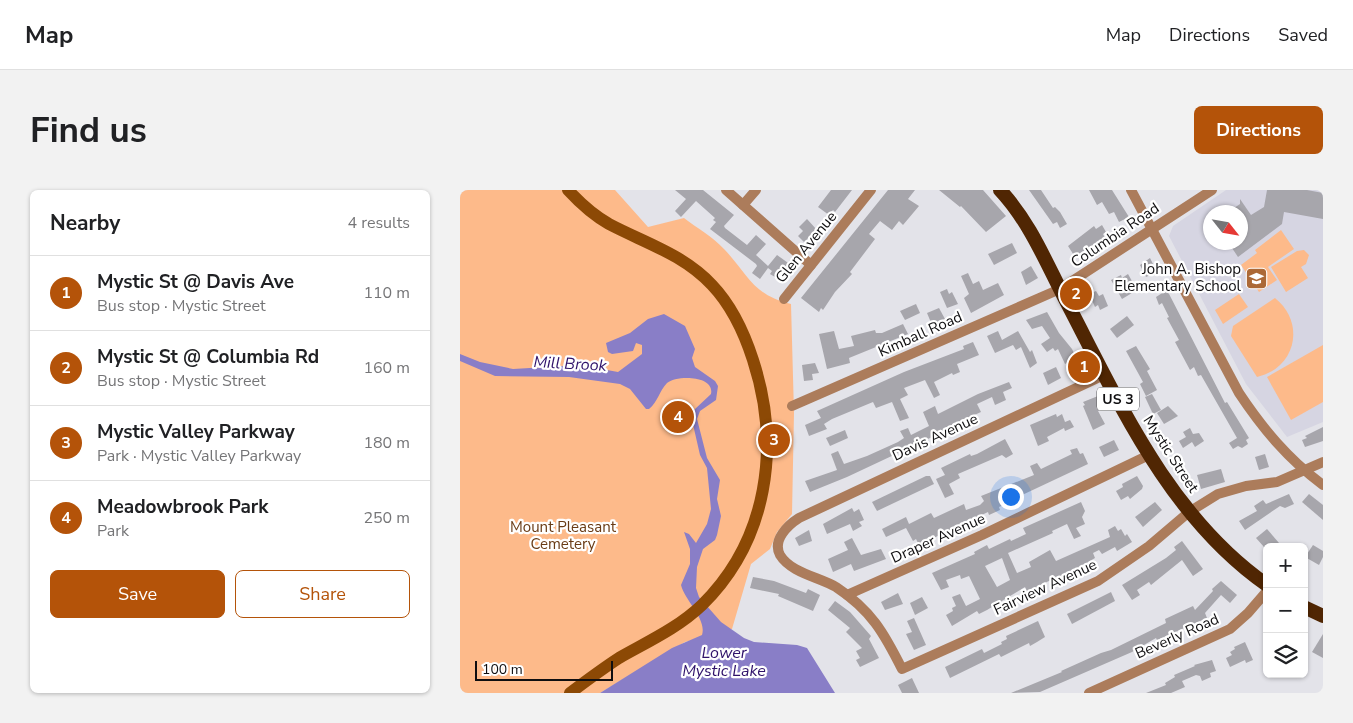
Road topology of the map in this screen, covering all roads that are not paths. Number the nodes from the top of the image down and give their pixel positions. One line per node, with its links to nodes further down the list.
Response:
1 (568, 190): 25 (main road)
2 (726, 190): 8 (street)
3 (756, 190): 8 (street)
4 (871, 190): 10 (street, Glen Avenue)
5 (1000, 190): 11 (highway, Mystic Street / US 3)
6 (1131, 190): 9 (street)
7 (1212, 190): 9 (street, Columbia Road)
8 (743, 205): 10 (street)
9 (1152, 228): 11 (street, Columbia Road); 17 (street)
10 (811, 265): 12 (street, Glen Avenue)
11 (1060, 289): 13 (highway, Mystic Street / US 3); 14 (street, Kimball Road)
12 (784, 299)
13 (1104, 374): 15 (highway, Mystic Street / US 3); 21 (street, Davis Avenue)
14 (792, 406)
15 (1149, 455): 19 (highway, Mystic Street / US 3); 21 (street, Draper Avenue)
16 (1323, 462): 17 (street, Fairview Avenue)
17 (1305, 471): 18 (street); 19 (street, Fairview Avenue)
18 (1323, 485)
19 (1189, 512): 20 (highway, Mystic Street / US 3); 21 (street, Fairview Avenue)
20 (1263, 582)
21 (847, 595)
22 (1263, 595): 26 (street, Beverly Road)
23 (1308, 608): 24 (highway)
24 (1323, 616)
25 (570, 693)
26 (1089, 693)

